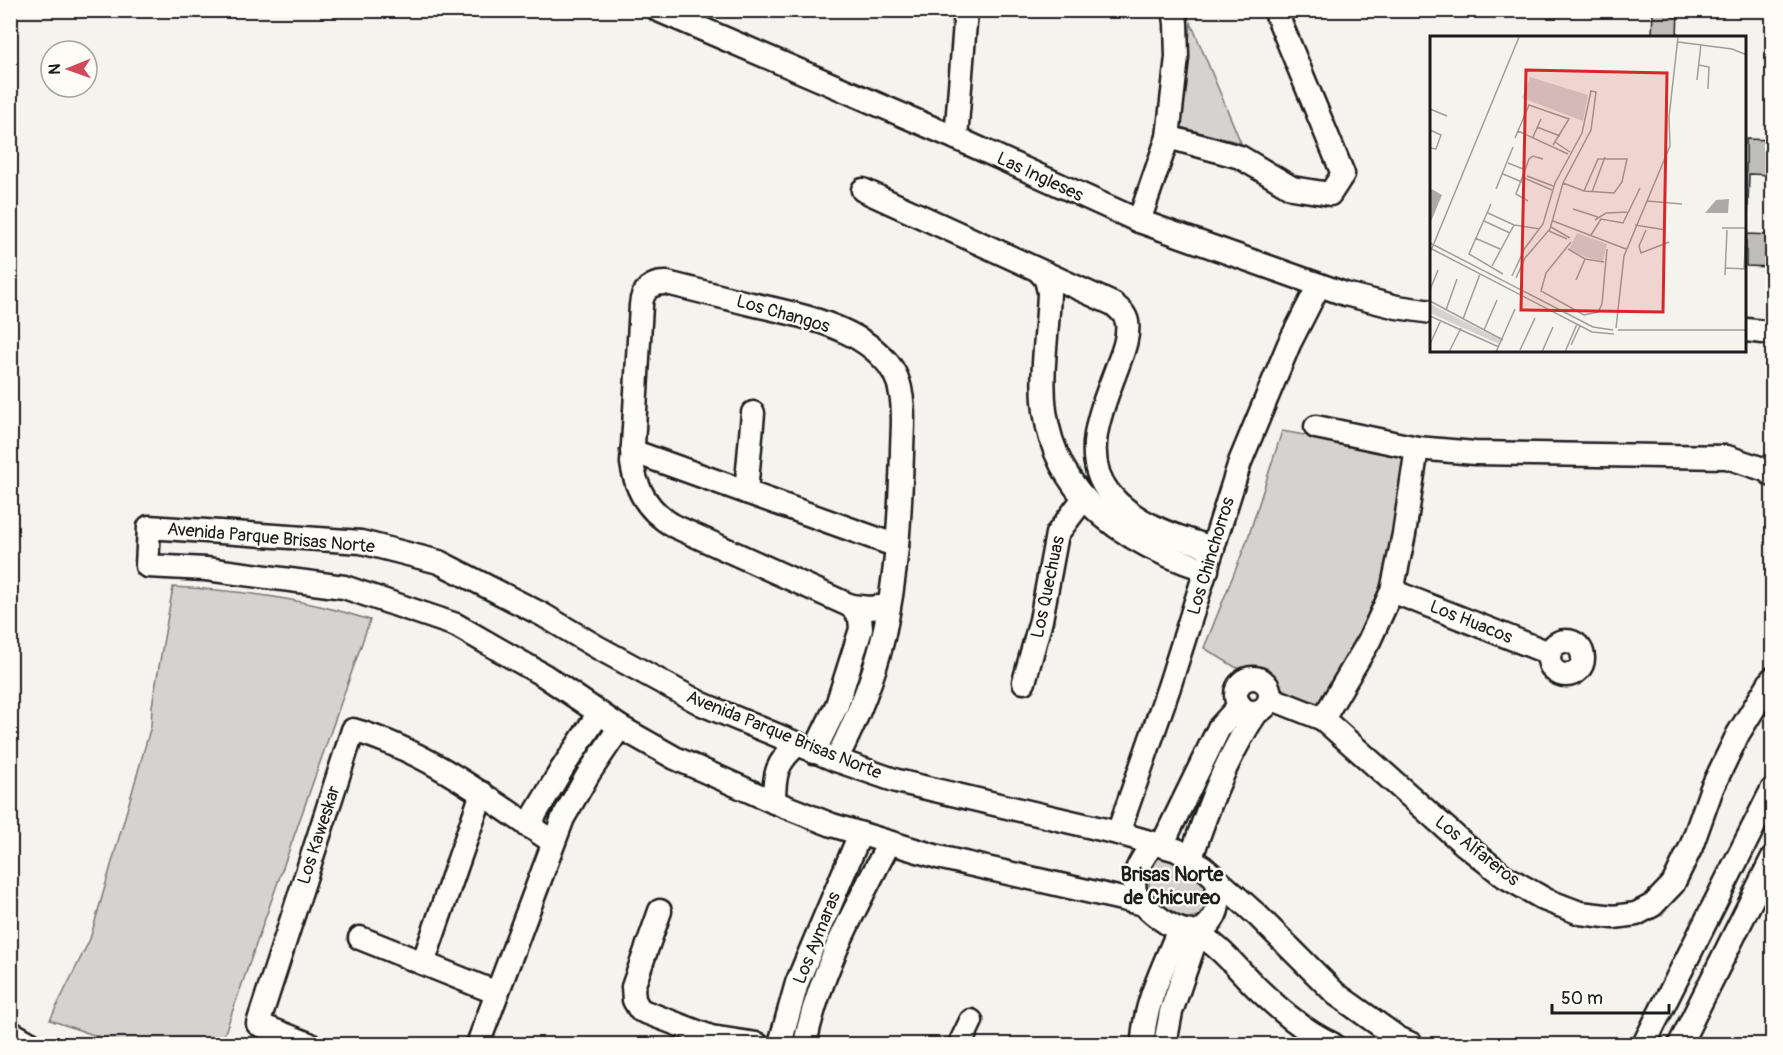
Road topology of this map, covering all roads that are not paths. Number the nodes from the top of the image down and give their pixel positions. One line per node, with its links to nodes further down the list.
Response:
1 (658, 10): 6 (street, Las Ingleses)
2 (966, 10): 6 (street)
3 (1174, 10): 5 (street)
4 (1275, 10): 5 (street)
5 (1168, 137): 8 (street)
6 (956, 138): 8 (street, Las Ingleses)
7 (862, 190): 9 (street)
8 (1139, 221): 10 (street, Las Ingleses)
9 (1039, 271): 11 (street); 12 (street)
10 (1319, 285): 13 (street, Las Ingleses); 26 (street, Los Chinchorros)
11 (1078, 289): 12 (street); 19 (street)
12 (1048, 307): 21 (street)
13 (1430, 312)
14 (1747, 330): 15 (street)
15 (1773, 333)
16 (753, 413): 23 (street)
17 (1316, 427): 18 (street)
18 (1417, 448): 22 (street); 28 (street)
19 (1095, 450): 21 (street); 26 (street)
20 (632, 451): 23 (street); 25 (street, Los Changos); 29 (street, Los Changos)
21 (1056, 453): 24 (street)
22 (1773, 475)
23 (746, 492): 25 (street)
24 (1084, 498): 27 (street); 33 (street, Los Quechuas)
25 (897, 546): 30 (street, Los Changos)
26 (1213, 548): 27 (street, Los Chinchorros)
27 (1207, 570): 44 (street, Los Chinchorros)
28 (1392, 591): 31 (street, Los Huacos); 36 (street)
29 (851, 606): 30 (street, Los Changos); 38 (street)
30 (889, 606): 39 (street, Los Changos)
31 (1549, 653)
32 (1773, 680): 36 (street, Los Alfareros)
33 (1024, 682)
34 (1256, 705): 36 (street, Los Alfareros); 48 (street); 49 (street)
35 (599, 713): 37 (street, Avenida Parque Brisas Norte); 38 (street, Avenida Parque Brisas Norte); 43 (street)
36 (1323, 720)
37 (620, 727): 42 (street, Avenida Parque Brisas Norte); 46 (street)
38 (806, 748): 39 (street, Avenida Parque Brisas Norte); 42 (street)
39 (836, 760): 44 (street, Avenida Parque Brisas Norte)
40 (1773, 790): 57 (street)
41 (482, 793): 43 (street, Los Kaweskar); 56 (street); 63 (street, Los Kaweskar)
42 (774, 802): 45 (street, Avenida Parque Brisas Norte)
43 (528, 826): 46 (street, Los Kaweskar)
44 (1118, 832): 48 (street, Avenida Parque Brisas Norte)
45 (860, 834): 47 (street, Avenida Parque Brisas Norte); 66 (street, Los Aymaras)
46 (553, 842): 59 (street)
47 (889, 843): 52 (street, Avenida Parque Brisas Norte); 67 (street, Los Aymaras)
48 (1157, 844): 49 (street, Avenida Parque Brisas Norte); 52 (street)
49 (1191, 858): 51 (street, Avenida Parque Brisas Norte)
50 (1773, 859): 58 (street)
51 (1217, 881): 54 (street); 72 (street, Avenida Parque Brisas Norte)
52 (1144, 904): 54 (street, Avenida Parque Brisas Norte)
53 (660, 911): 65 (street)
54 (1189, 931): 69 (street); 70 (street); 71 (street, Avenida Parque Brisas Norte)
55 (360, 938): 56 (street)
56 (423, 963): 59 (street)
57 (1686, 963): 58 (street); 73 (street)
58 (1713, 977): 74 (street)
59 (497, 993): 64 (street)
60 (970, 1021): 68 (street)
61 (10, 1032): 62 (street)
62 (31, 1044)
63 (309, 1044)
64 (478, 1044)
65 (746, 1044)
66 (780, 1044)
67 (805, 1044)
68 (960, 1044)
69 (1143, 1044)
70 (1165, 1044)
71 (1332, 1044)
72 (1412, 1044)
73 (1644, 1044)
74 (1680, 1044)

